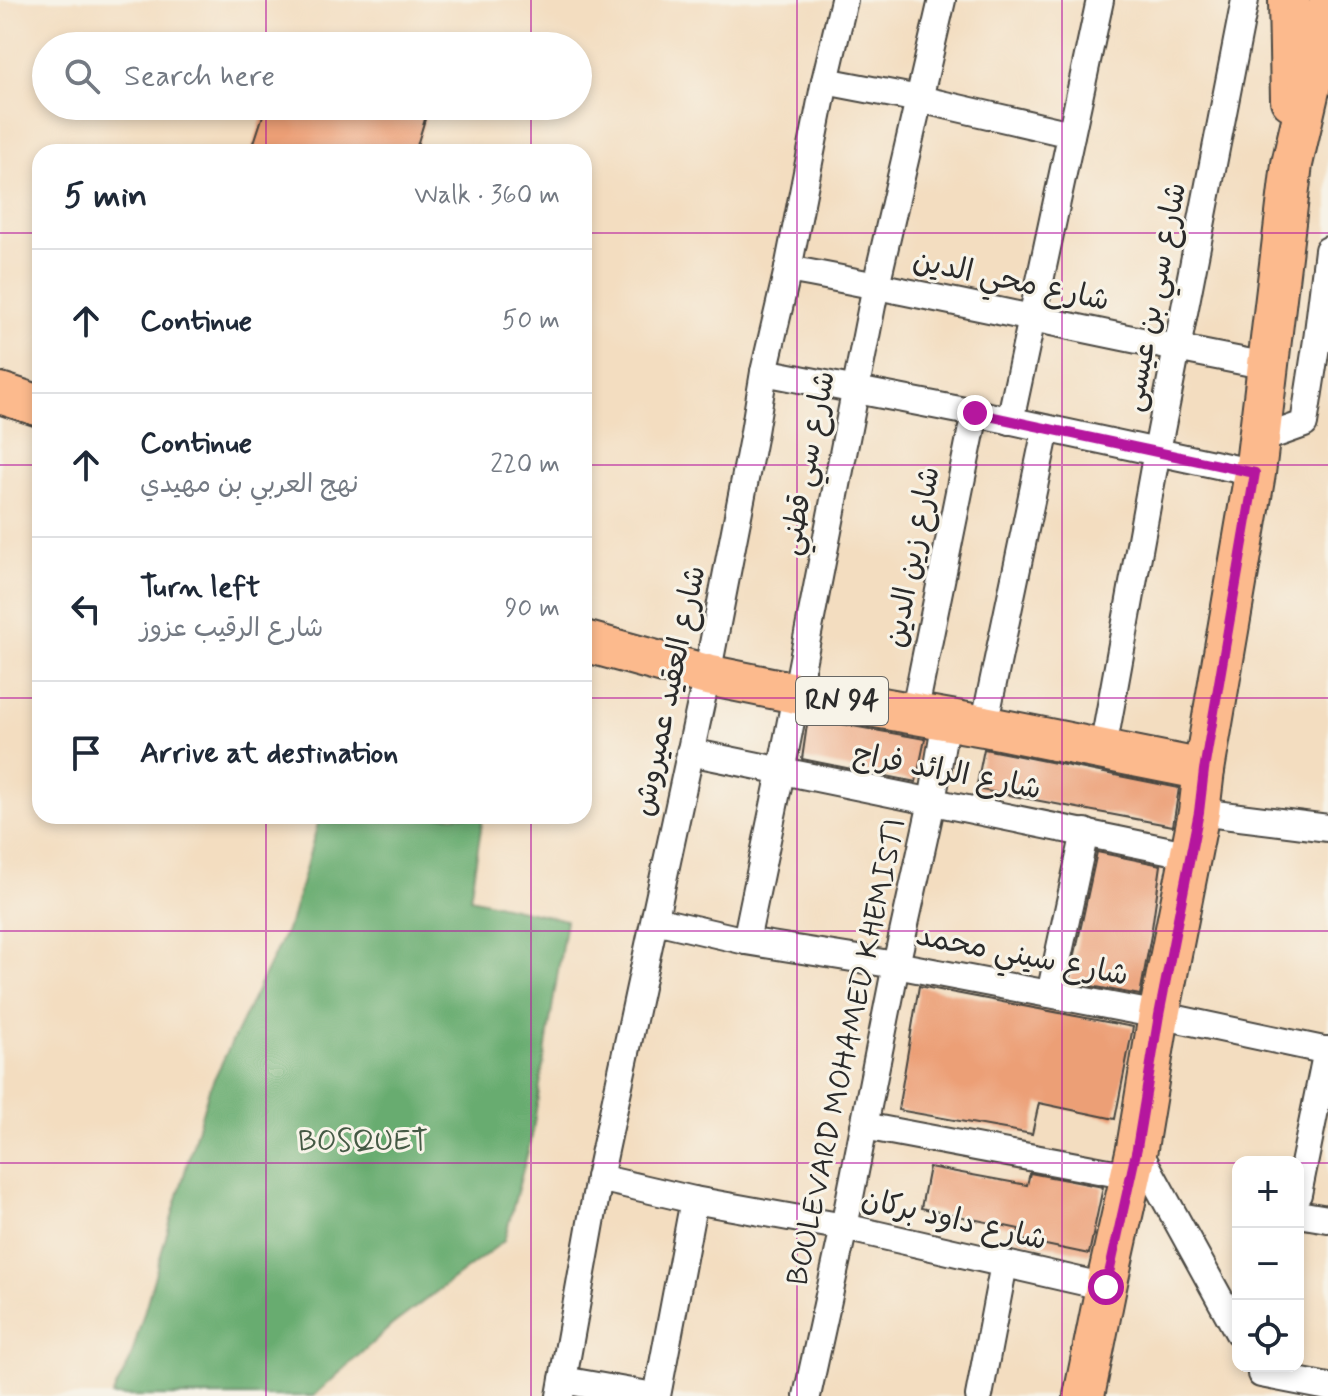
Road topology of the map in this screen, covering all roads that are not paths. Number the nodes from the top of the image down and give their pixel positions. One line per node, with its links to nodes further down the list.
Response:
1 (844, 0): 7 (street, شارع العقيد عميروش)
2 (942, 0): 8 (street, شارع سي قطني)
3 (1100, 0): 9 (street)
4 (1245, 0): 16 (street, شارع سي بن عيسى)
5 (1289, 0): 10 (main road)
6 (1328, 7): 10 (main road)
7 (825, 81): 8 (street); 12 (street, شارع العقيد عميروش)
8 (919, 99): 9 (street); 13 (street, شارع سي قطني)
9 (1071, 134): 14 (street)
10 (1292, 164): 17 (main road)
11 (1328, 250): 15 (street)
12 (788, 269): 13 (street, شارع محي الدين); 18 (street, شارع العقيد عميروش)
13 (876, 285): 14 (street, شارع محي الدين); 19 (street, شارع سي قطني)
14 (1032, 318): 16 (street, شارع محي الدين); 23 (street)
15 (1322, 339): 26 (street)
16 (1178, 349): 17 (street, شارع محي الدين); 25 (street, شارع سي بن عيسى)
17 (1268, 366): 26 (main road)
18 (764, 372): 19 (street); 28 (street, شارع العقيد عميروش)
19 (855, 389): 22 (street); 29 (street, شارع سي قطني)
20 (0, 393): 21 (main road)
21 (32, 403)
22 (975, 413): 23 (street); 30 (street, شارع زين الدين)
23 (1010, 421): 24 (street)
24 (1046, 429): 25 (street); 30 (street)
25 (1157, 451): 26 (street); 31 (street, شارع سي بن عيسى)
26 (1257, 457): 33 (main road)
27 (592, 643): 28 (main road, RN 94)
28 (707, 675): 29 (main road, RN 94); 32 (street, شارع العقيد عميروش)
29 (796, 693): 30 (main road, RN 94); 34 (street, شارع سي قطني)
30 (948, 720): 31 (main road, RN 94); 35 (street, BOULEVARD MOHAMED KHEMISTI)
31 (1103, 749): 33 (main road, RN 94)
32 (690, 752): 34 (street, شارع الرائد فراج); 40 (street, شارع العقيد عميروش)
33 (1204, 770): 36 (main road)
34 (781, 772): 35 (street, شارع الرائد فراج); 41 (street, شارع سي قطني)
35 (932, 802): 38 (street, شارع الرائد فراج); 42 (street, BOULEVARD MOHAMED KHEMISTI)
36 (1199, 812): 37 (street); 39 (main road)
37 (1328, 828)
38 (1085, 832): 39 (street, شارع الرائد فراج); 43 (street)
39 (1191, 855): 44 (main road)
40 (655, 920): 41 (street, شارع سيني محمد); 49 (street, شارع العقيد عميروش)
41 (746, 941): 42 (street, شارع سيني محمد)
42 (896, 965): 43 (street, شارع سيني محمد); 46 (street, BOULEVARD MOHAMED KHEMISTI)
43 (1050, 994): 44 (street, شارع سيني محمد)
44 (1159, 1015): 45 (street, شارع سيني محمد); 47 (main road)
45 (1327, 1050): 48 (street)
46 (864, 1126): 47 (street); 53 (street, BOULEVARD MOHAMED KHEMISTI)
47 (1134, 1162): 55 (main road); 56 (street)
48 (1304, 1164)
49 (599, 1178): 50 (street, شارع داود بركان); 59 (street, شارع العقيد عميروش)
50 (694, 1200): 53 (street, شارع داود بركان); 60 (street)
51 (1304, 1215): 52 (street)
52 (1328, 1219)
53 (844, 1227): 54 (street, شارع داود بركان); 61 (street, BOULEVARD MOHAMED KHEMISTI)
54 (1004, 1264): 55 (street, شارع داود بركان); 62 (street)
55 (1106, 1287): 63 (main road)
56 (1232, 1322)
57 (1263, 1380): 58 (street)
58 (1328, 1387)
59 (562, 1388): 60 (street)
60 (656, 1396)
61 (807, 1396)
62 (979, 1396)
63 (1084, 1396)

